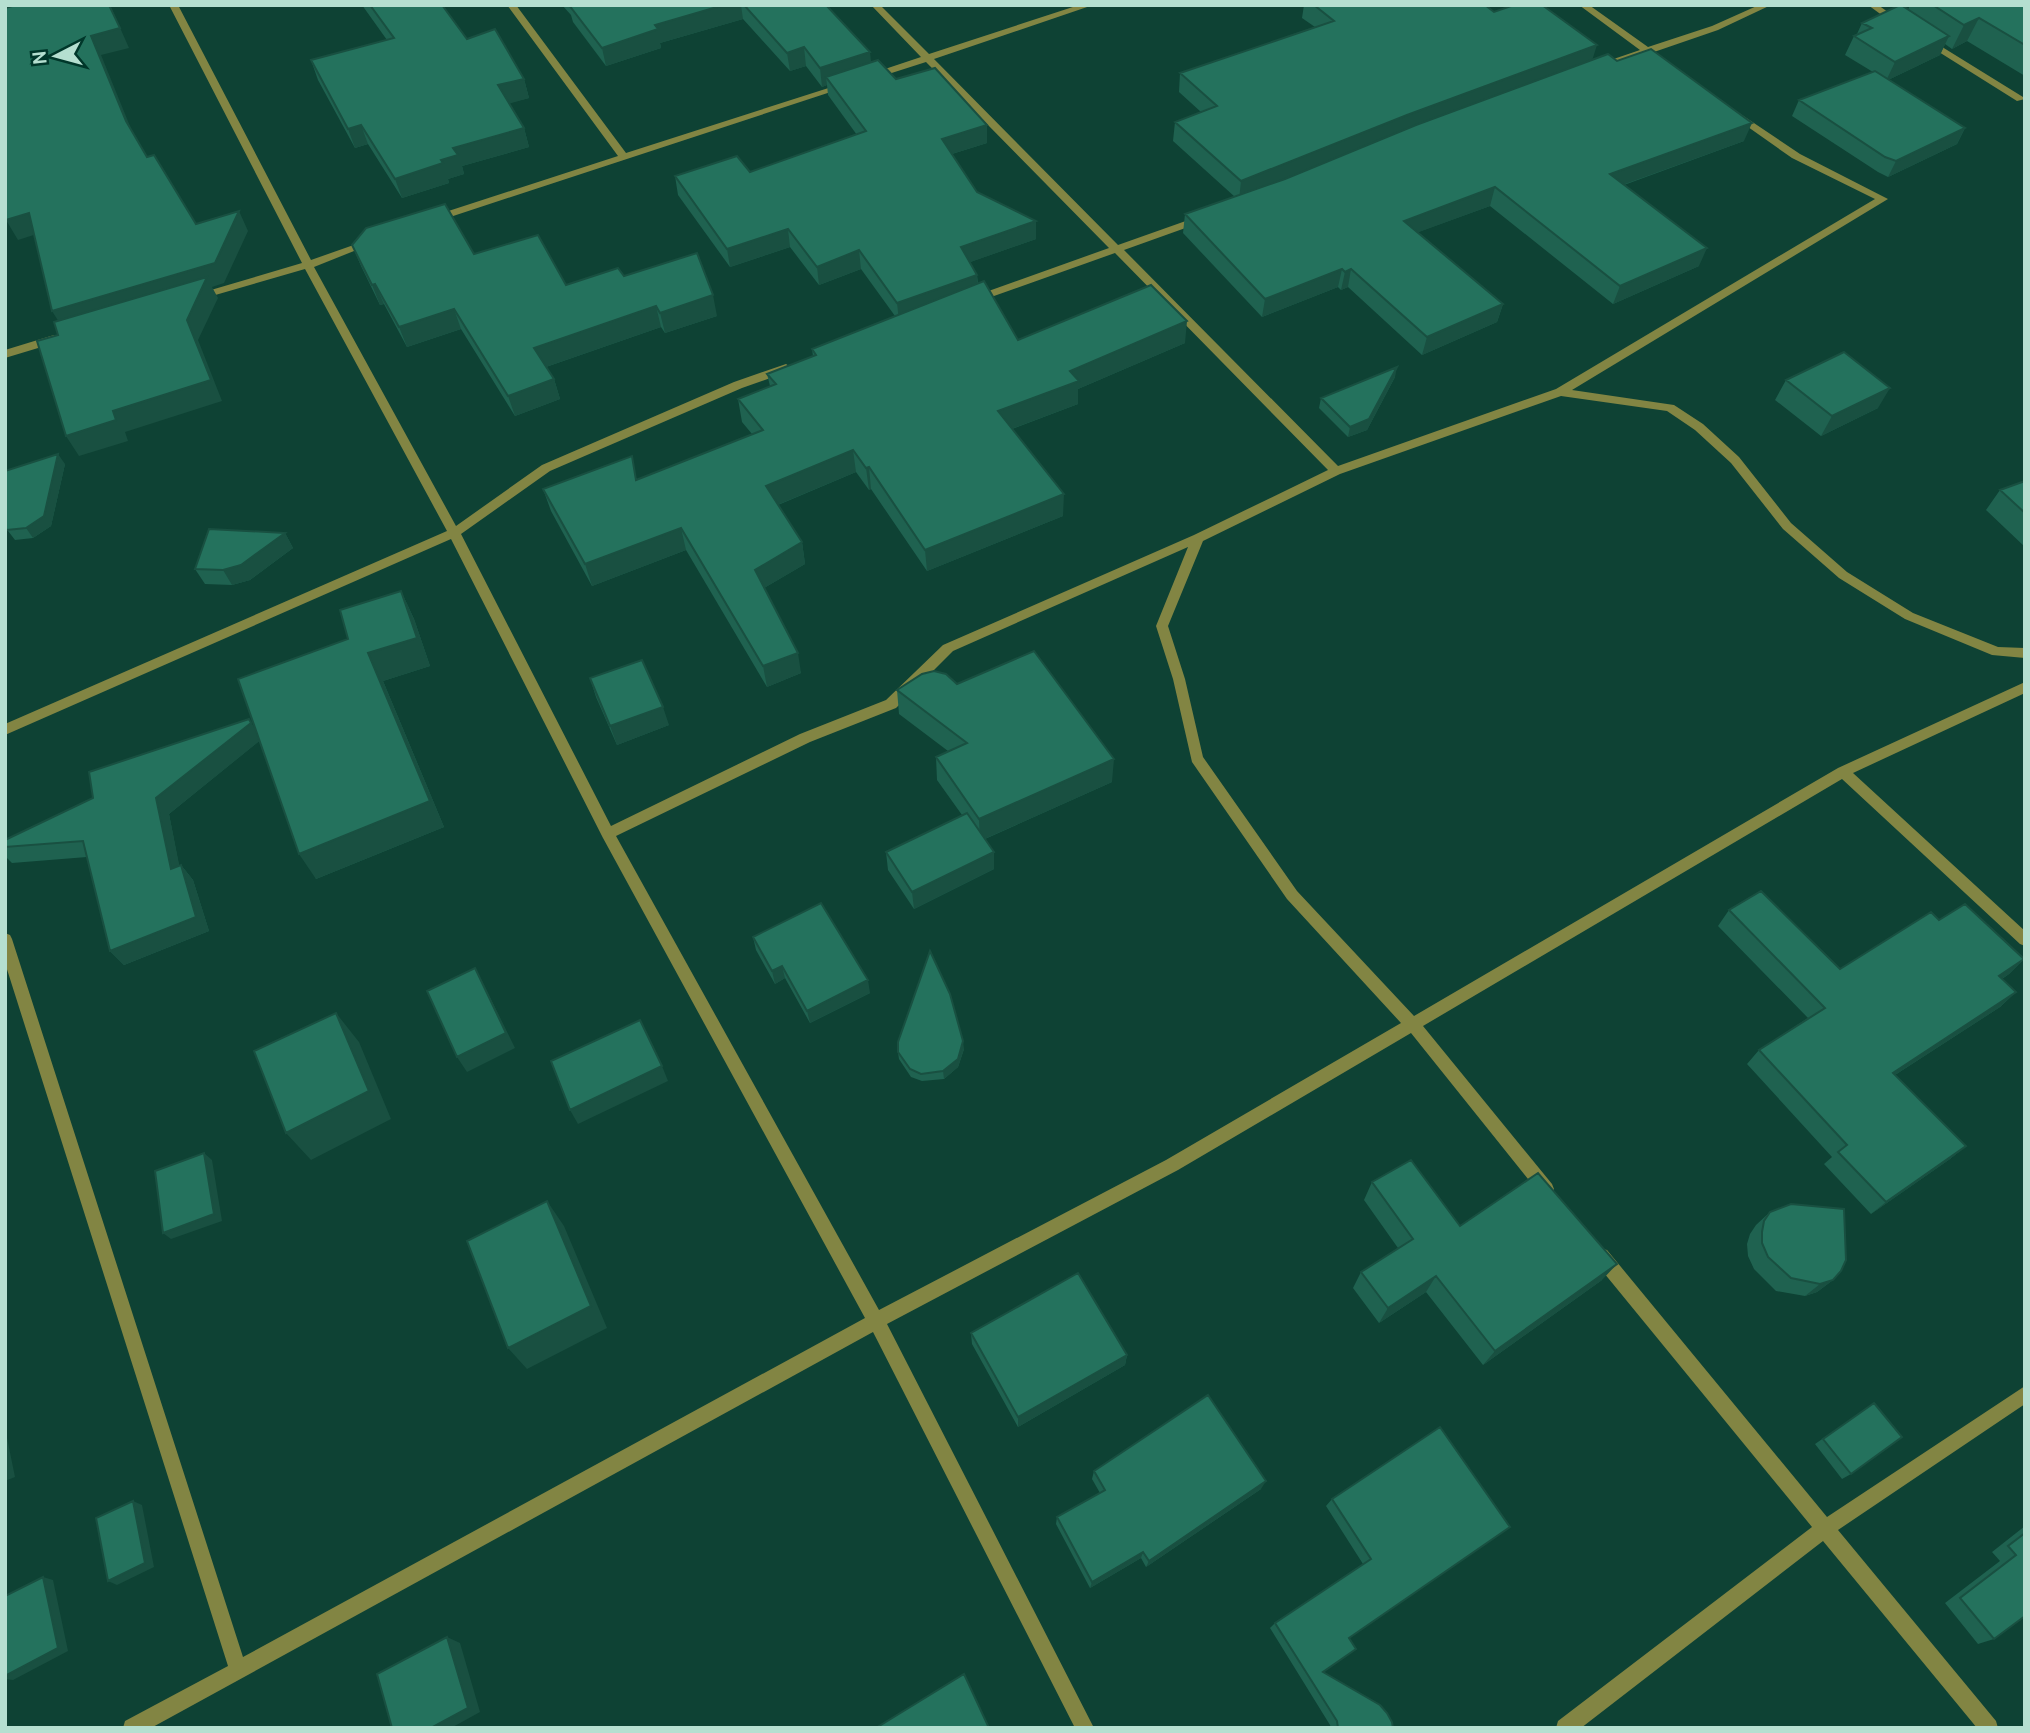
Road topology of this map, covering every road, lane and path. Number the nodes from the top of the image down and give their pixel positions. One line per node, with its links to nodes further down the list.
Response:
1 (173, 5): 23 (street)
2 (511, 5): 18 (street)
3 (875, 5): 11 (street)
4 (1089, 5): 11 (street)
5 (1583, 5): 10 (street)
6 (1768, 5): 10 (street)
7 (1872, 5): 8 (street)
8 (1903, 25)
9 (1914, 33): 16 (street)
10 (1646, 50): 12 (street); 13 (street)
11 (928, 58): 14 (street); 22 (street)
12 (1656, 58)
13 (1584, 73)
14 (863, 79)
15 (850, 83): 18 (street)
16 (2020, 99)
17 (1730, 112): 29 (street)
18 (623, 156): 20 (street)
19 (1215, 214): 22 (street)
20 (426, 222)
21 (374, 241): 23 (street)
22 (1118, 249): 25 (street); 30 (street)
23 (308, 265): 24 (street); 31 (street)
24 (190, 300)
25 (964, 303)
26 (71, 334): 27 (street)
27 (5, 354)
28 (801, 362): 31 (street)
29 (1560, 392): 30 (street); 33 (street)
30 (1336, 471): 32 (street)
31 (454, 533): 35 (street); 37 (street)
32 (1198, 538): 37 (street); 40 (street)
33 (2025, 653)
34 (2025, 687): 36 (street)
35 (5, 730)
36 (1843, 772): 39 (street); 40 (street)
37 (608, 834): 43 (street)
38 (5, 939): 46 (street)
39 (2025, 940)
40 (1413, 1025): 41 (street); 43 (street)
41 (1553, 1197)
42 (1588, 1239): 45 (street)
43 (876, 1321): 46 (street); 48 (street)
44 (2025, 1394): 45 (street)
45 (1824, 1529): 49 (street); 50 (street)
46 (238, 1669): 47 (street)
47 (132, 1728)
48 (1085, 1728)
49 (1565, 1728)
50 (1989, 1728)

